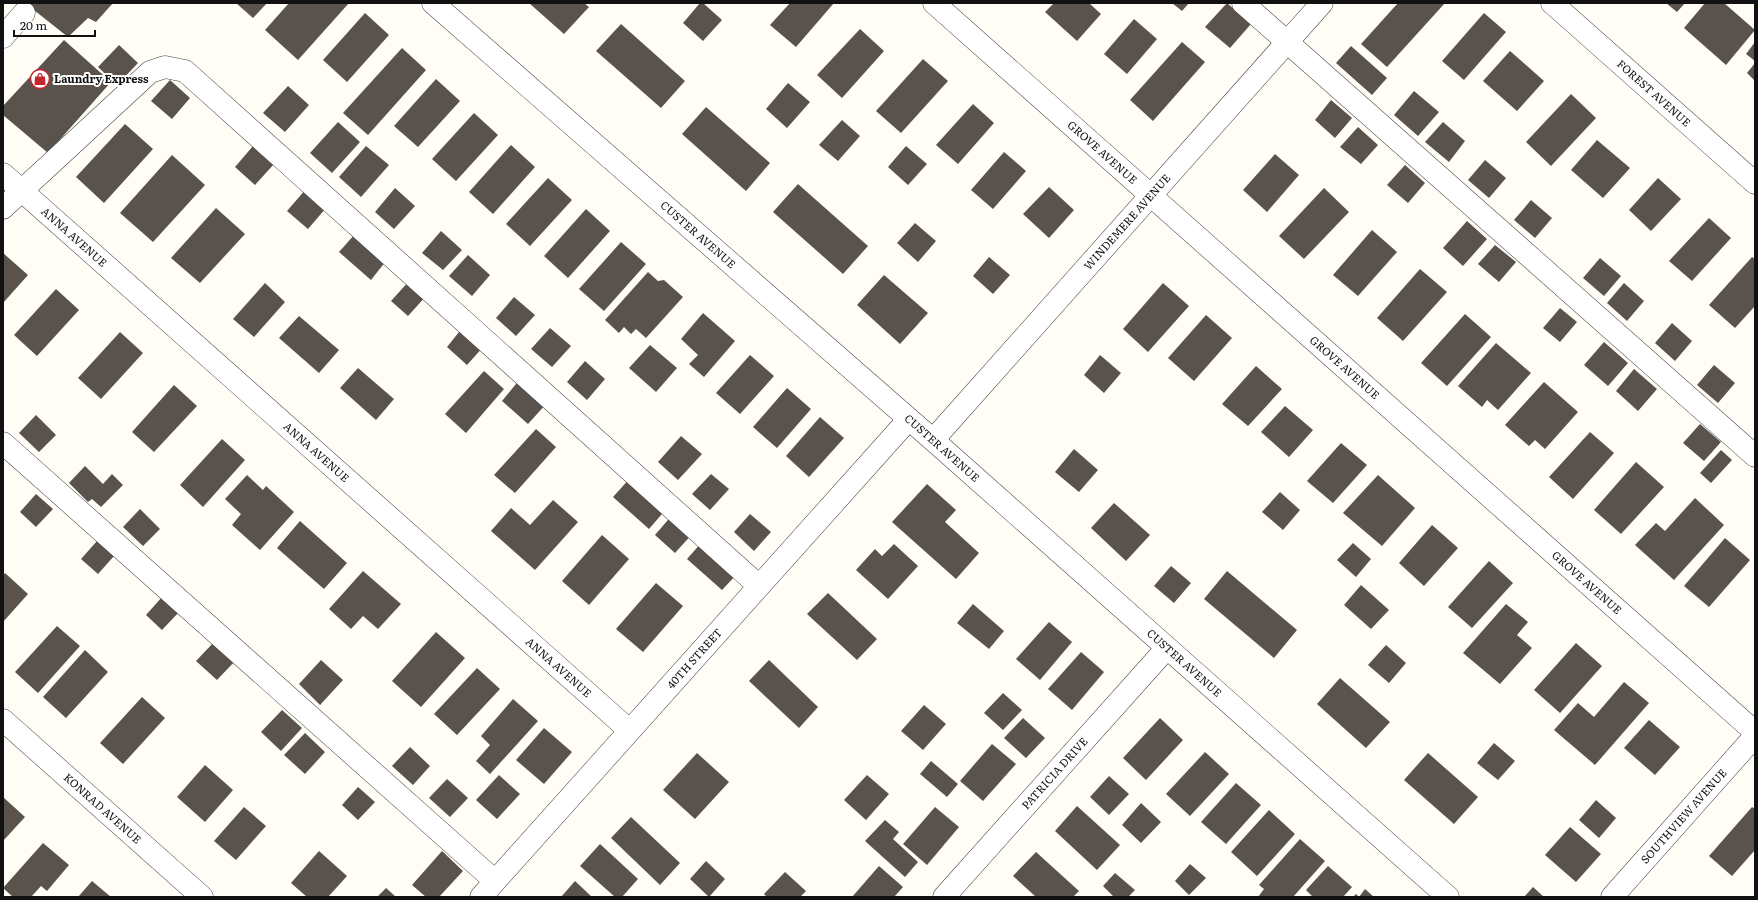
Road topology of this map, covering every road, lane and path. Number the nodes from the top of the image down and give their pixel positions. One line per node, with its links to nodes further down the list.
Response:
1 (433, 3): 14 (street, CUSTER AVENUE)
2 (934, 3): 12 (street, GROVE AVENUE)
3 (1243, 3): 8 (street)
4 (1322, 3): 8 (street, WINDEMERE AVENUE)
5 (1552, 3): 10 (street, FOREST AVENUE)
6 (24, 13): 7 (street)
7 (3, 37)
8 (1287, 42): 12 (street, WINDEMERE AVENUE); 17 (street)
9 (3, 174): 11 (street, ANNA AVENUE)
10 (1755, 184)
11 (22, 191): 13 (street); 18 (street); 21 (street, ANNA AVENUE)
12 (1152, 196): 15 (street, WINDEMERE AVENUE); 22 (street, GROVE AVENUE)
13 (3, 208)
14 (908, 420): 15 (street, CUSTER AVENUE); 18 (street, 40TH STREET)
15 (933, 440): 19 (street, CUSTER AVENUE)
16 (3, 443): 24 (street)
17 (1755, 456)
18 (759, 586): 21 (street, 40TH STREET)
19 (1166, 649): 27 (street, PATRICIA DRIVE); 28 (street, CUSTER AVENUE)
20 (3, 720): 25 (street, KONRAD AVENUE)
21 (629, 730): 24 (street, 40TH STREET)
22 (1755, 732)
23 (1755, 736): 29 (street, SOUTHVIEW AVENUE)
24 (495, 881): 26 (street, 40TH STREET)
25 (196, 895)
26 (481, 897)
27 (944, 897)
28 (1448, 897)
29 (1612, 897)

